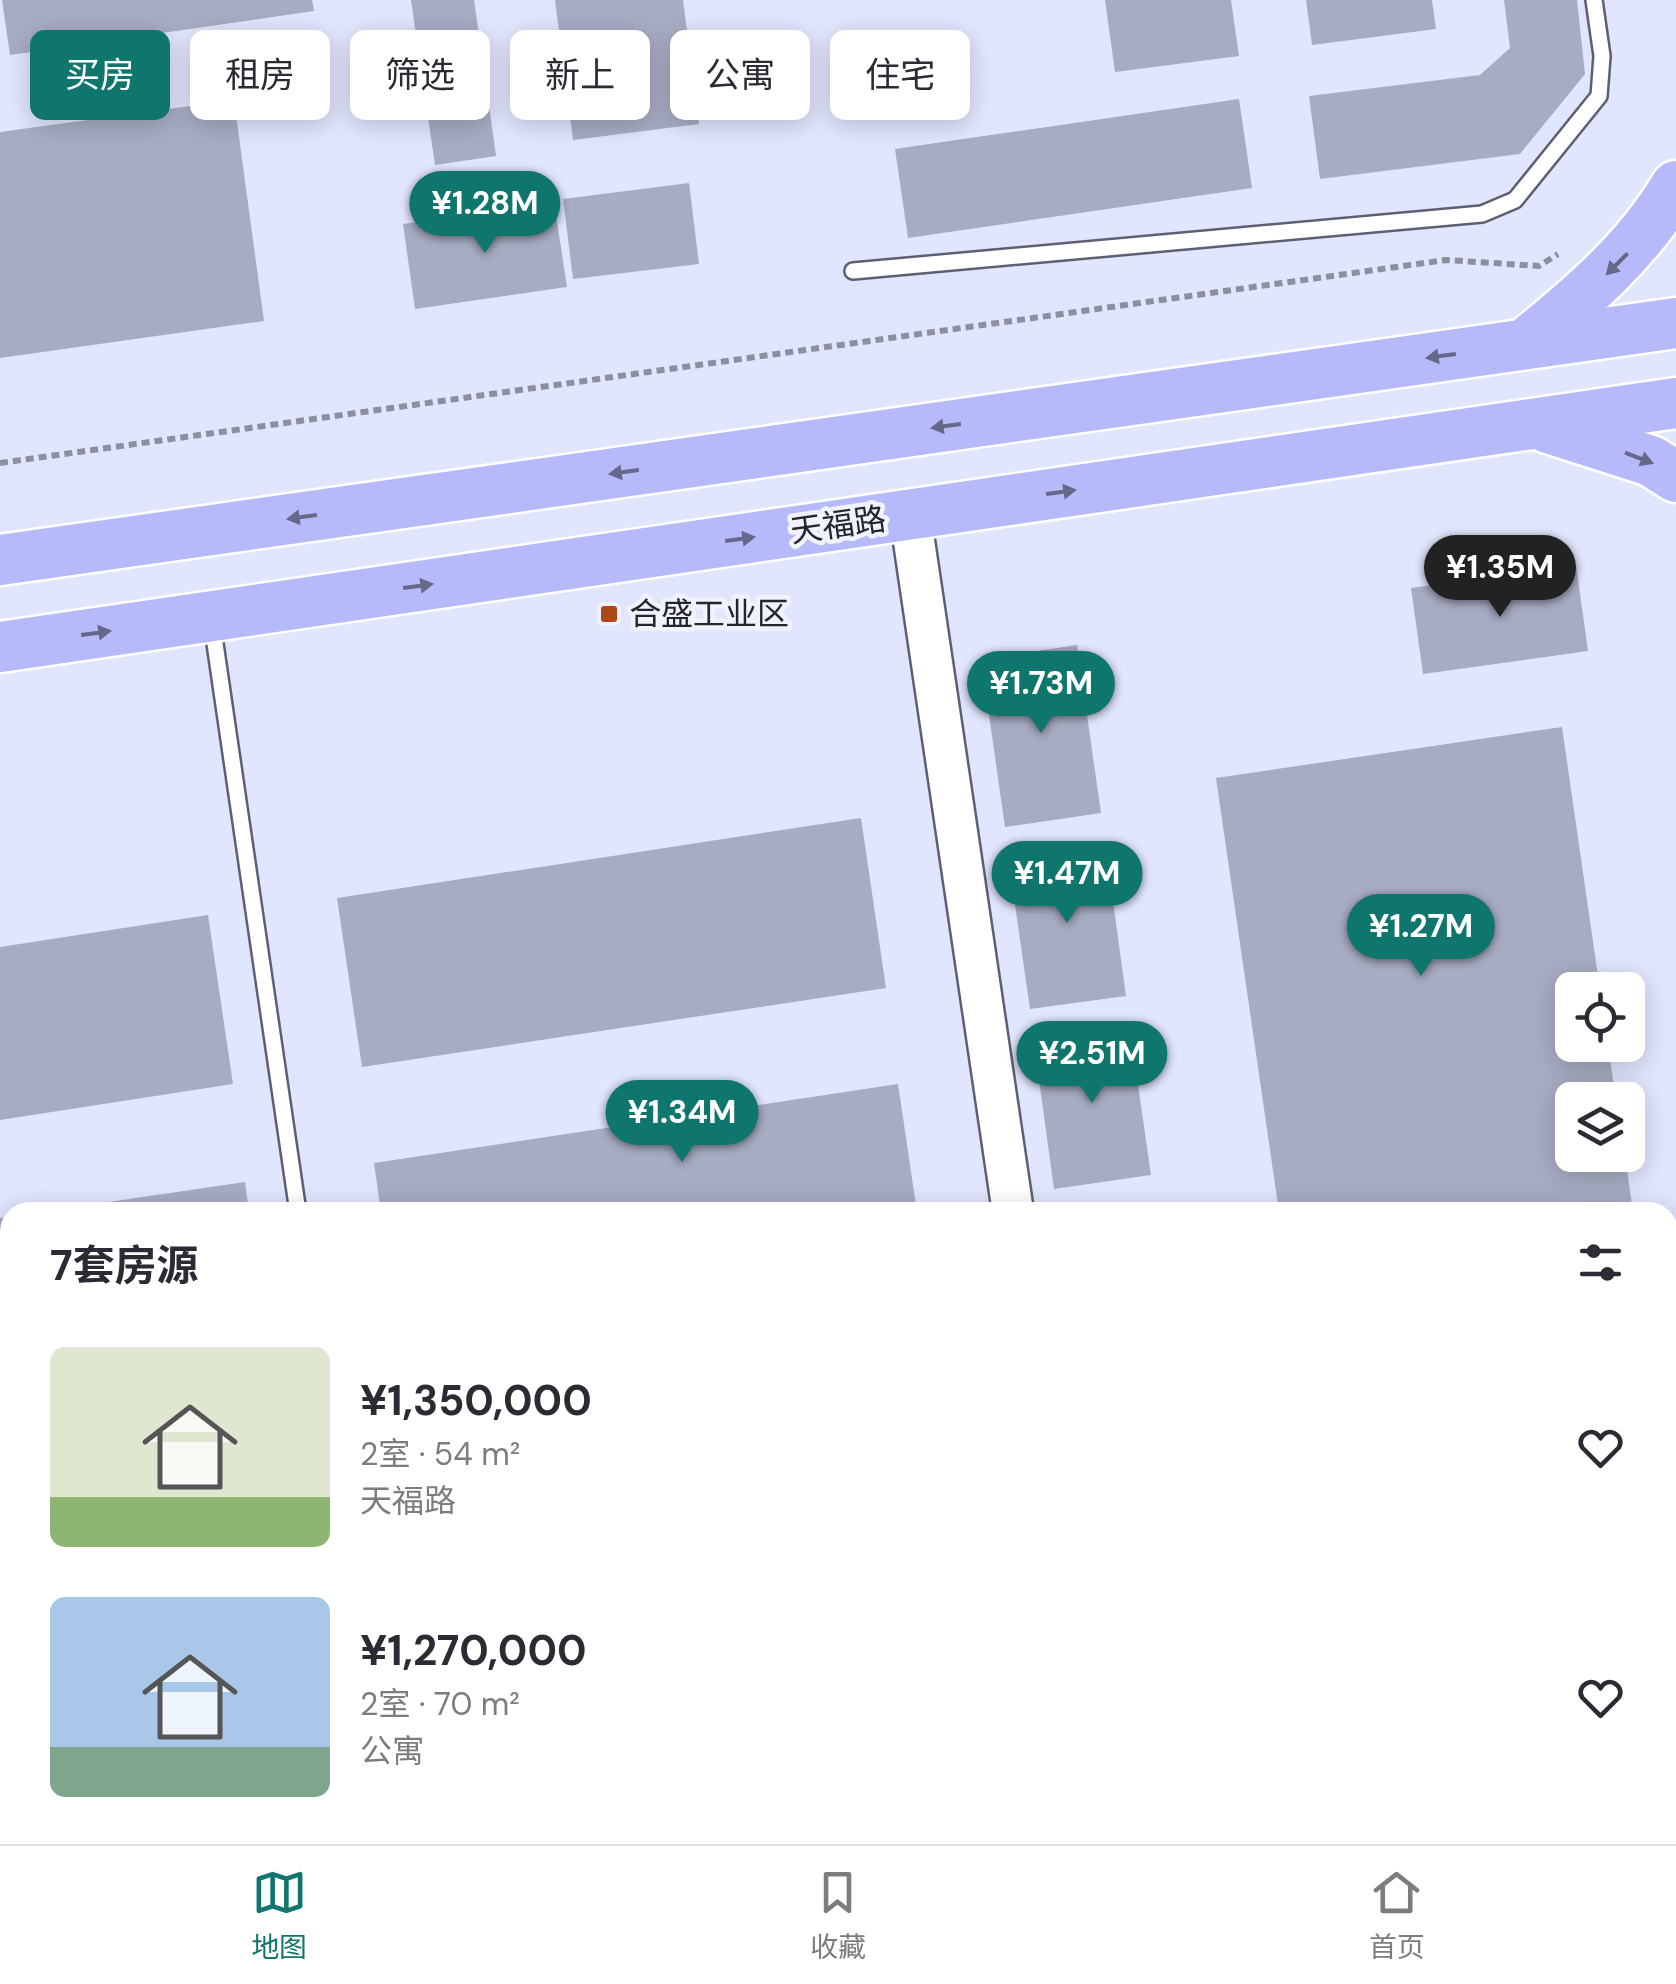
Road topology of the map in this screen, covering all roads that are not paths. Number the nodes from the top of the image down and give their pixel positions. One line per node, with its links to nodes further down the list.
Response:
1 (1594, 0): 3 (lane)
2 (1676, 186): 5 (main road, one-way to 5)
3 (854, 271)
4 (1676, 323): 5 (main road)
5 (1525, 344): 10 (main road, one-way to 10)
6 (1676, 403): 7 (main road, 天福路)
7 (1533, 424): 8 (main road, one-way to 8); 9 (main road, 天福路, one-way to 7)
8 (1676, 476)
9 (910, 514): 11 (main road, 天福路, one-way to 9); 14 (street)
10 (0, 560)
11 (211, 616): 12 (main road, 天福路, one-way to 11); 13 (lane)
12 (0, 648)
13 (297, 1202)
14 (1012, 1202)

